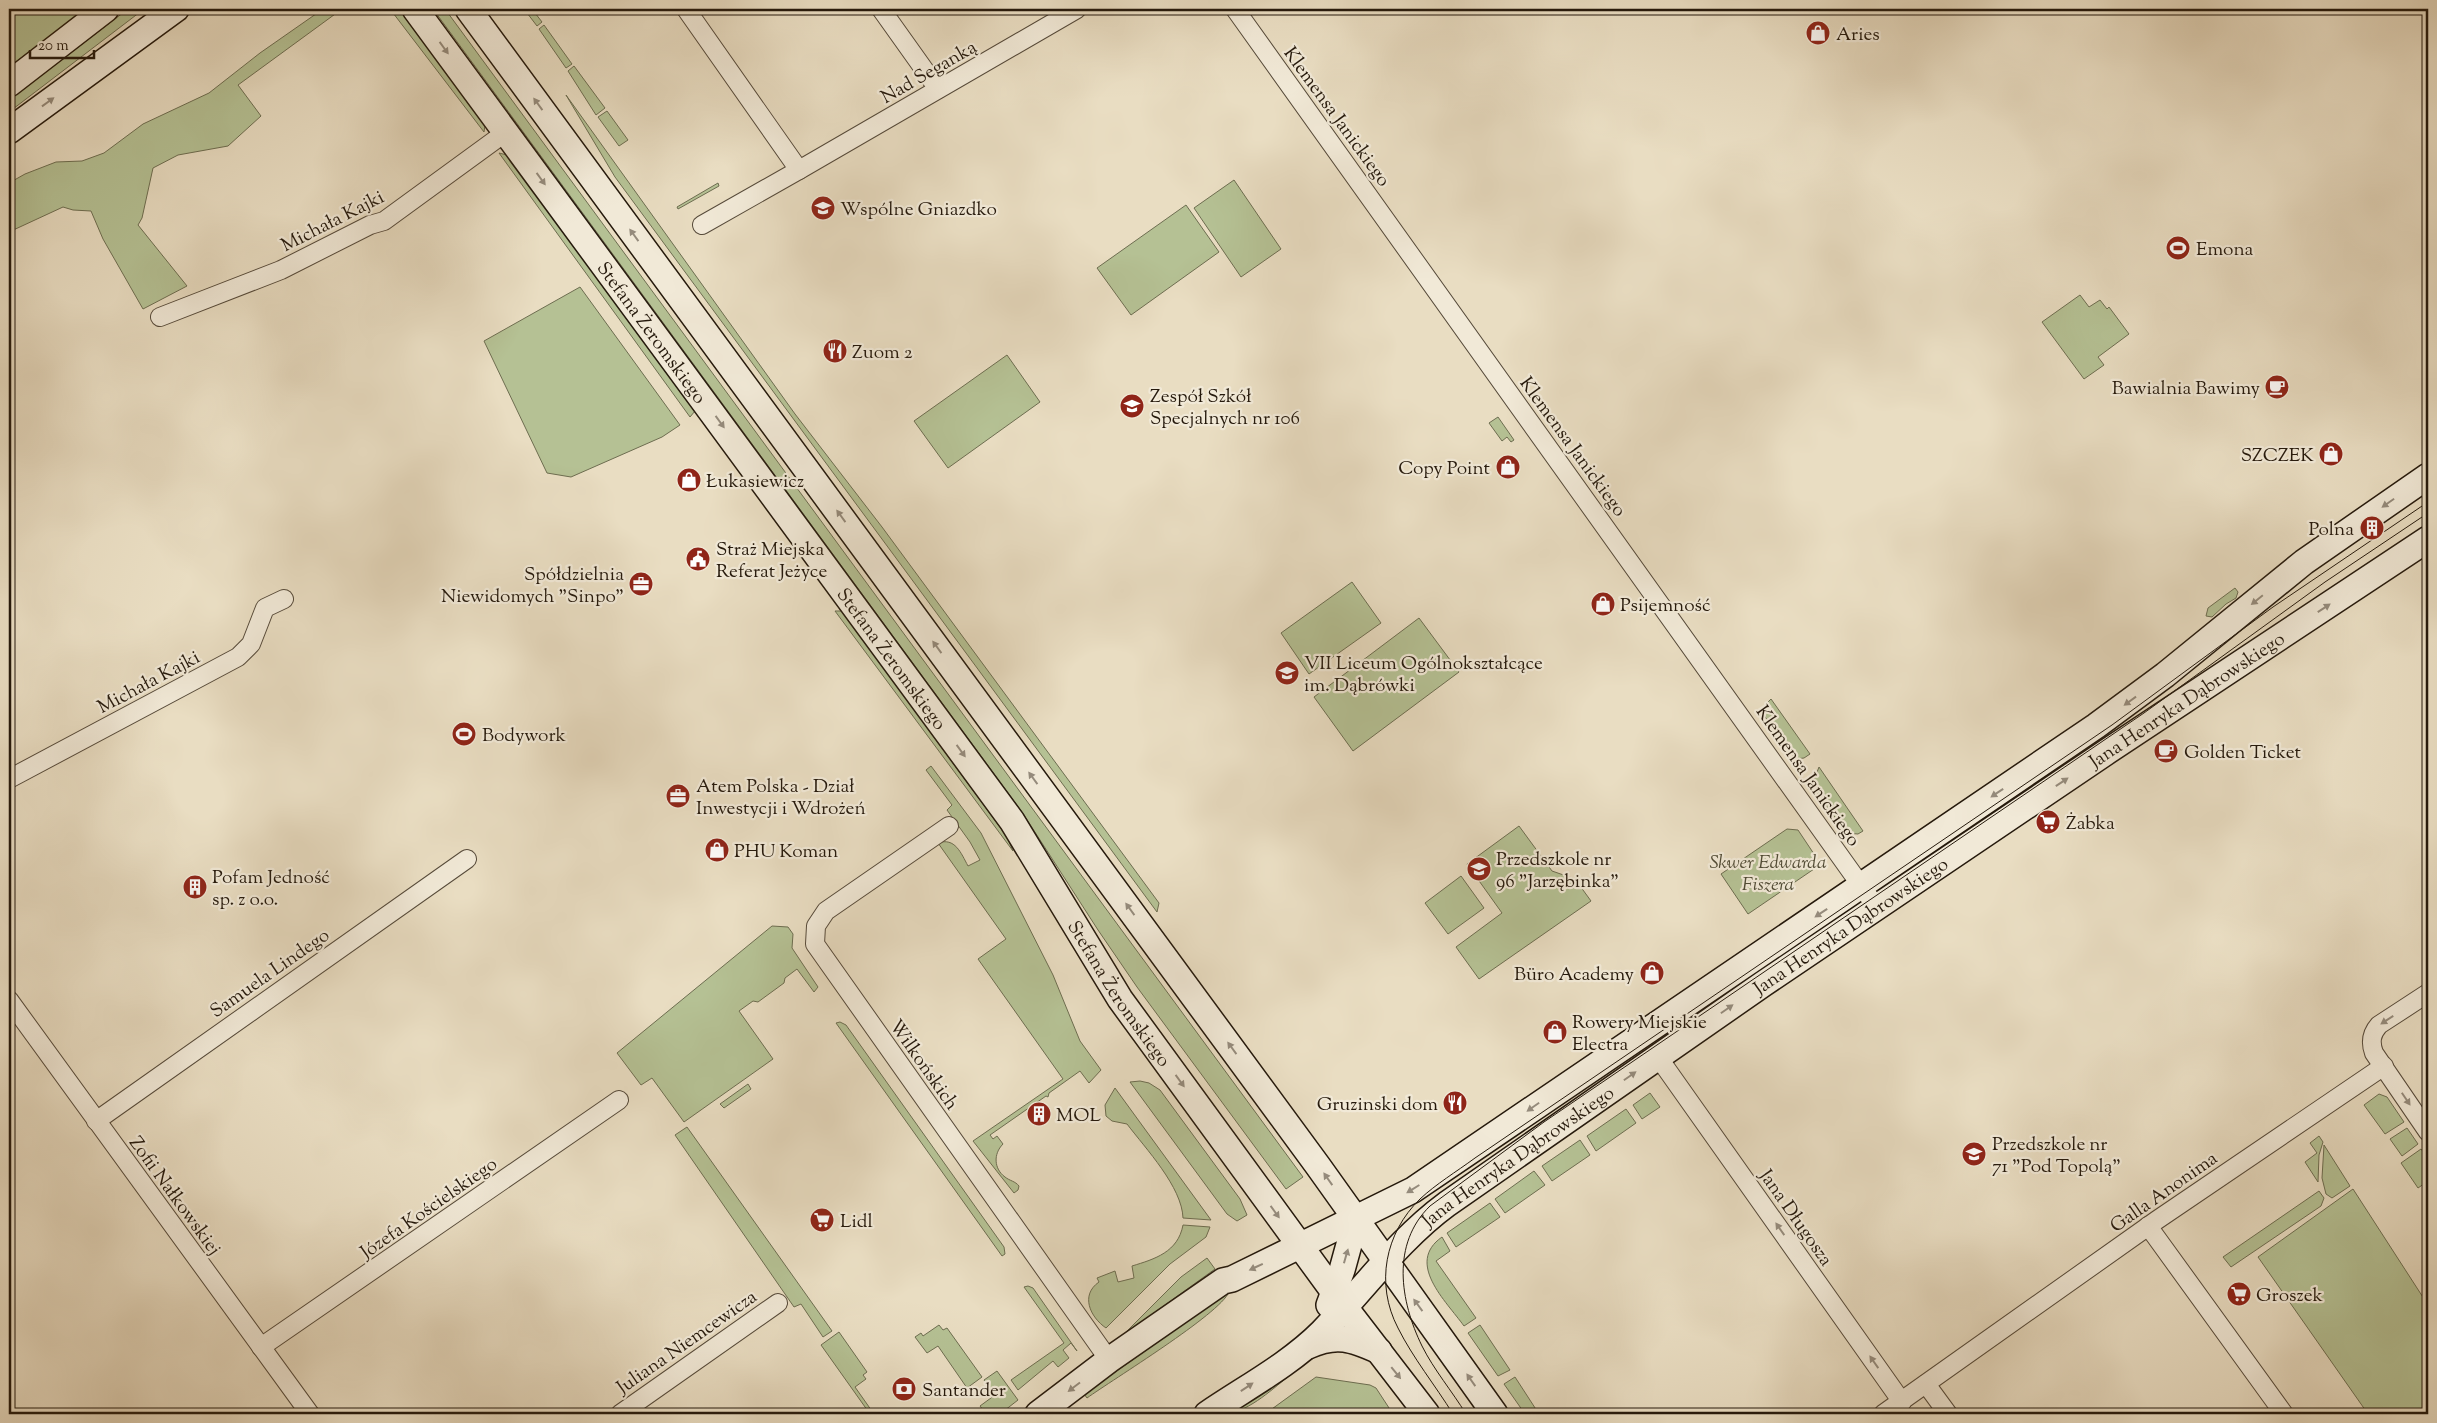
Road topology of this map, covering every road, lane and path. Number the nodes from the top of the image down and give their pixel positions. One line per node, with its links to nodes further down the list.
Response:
1 (106, 9): 9 (main road)
2 (176, 9): 11 (main road, one-way to 2)
3 (415, 9): 12 (main road, Stefana Żeromskiego, one-way to 12)
4 (468, 9): 32 (main road, one-way to 4)
5 (686, 9): 13 (street)
6 (880, 9): 10 (street)
7 (1078, 9): 10 (street, Nad Seganką)
8 (1235, 9): 22 (street, Klemensa Janickiego)
9 (9, 84)
10 (938, 89): 13 (street, Nad Seganką)
11 (9, 131)
12 (506, 132): 15 (street, Michała Kajki); 33 (main road, Stefana Żeromskiego, one-way to 33)
13 (799, 170): 14 (street, Nad Seganką)
14 (702, 225)
15 (160, 317)
16 (2428, 476): 22 (main road, Jana Henryka Dąbrowskiego, one-way to 22)
17 (2428, 539): 23 (main road, Jana Henryka Dąbrowskiego, one-way to 17)
18 (284, 599): 19 (street, Michała Kajki)
19 (9, 779)
20 (949, 826): 40 (street, Wilkońskich)
21 (467, 859): 29 (street, Samuela Lindego)
22 (1861, 886): 23 (street, Klemensa Janickiego); 32 (main road, Jana Henryka Dąbrowskiego, one-way to 32)
23 (1877, 908): 26 (main road, Jana Henryka Dąbrowskiego, one-way to 23)
24 (2428, 993): 27 (street, one-way to 27)
25 (9, 1000): 29 (street, Zofii Nałkowskiej)
26 (1658, 1057): 34 (main road, Jana Henryka Dąbrowskiego, one-way to 26); 42 (street, Jana Długosza, one-way to 26)
27 (2384, 1066): 30 (street, one-way to 30); 31 (street, Galla Anonima)
28 (619, 1100): 37 (street, Józefa Kościelskiego)
29 (96, 1121): 37 (street, Zofii Nałkowskiej)
30 (2428, 1132)
31 (2148, 1226): 41 (street, Galla Anonima); 51 (street)
32 (1362, 1228): 33 (main road, Jana Henryka Dąbrowskiego); 34 (main road); 35 (main road, Jana Henryka Dąbrowskiego, one-way to 32)
33 (1300, 1247): 35 (main road, Stefana Żeromskiego); 40 (main road, Jana Henryka Dąbrowskiego, one-way to 40)
34 (1386, 1260): 35 (main road, Jana Henryka Dąbrowskiego); 48 (main road, one-way to 34)
35 (1339, 1299): 38 (main road, Jana Henryka Dąbrowskiego); 39 (main road, Stefana Żeromskiego)
36 (778, 1303): 44 (street, Juliana Niemcewicza)
37 (261, 1347): 43 (street, Zofii Nałkowskiej)
38 (1304, 1348): 39 (main road); 46 (main road, Jana Henryka Dąbrowskiego, one-way to 38)
39 (1379, 1352): 47 (main road, Stefana Żeromskiego, one-way to 47)
40 (1109, 1360): 45 (main road, Jana Henryka Dąbrowskiego, one-way to 45)
41 (1926, 1384): 42 (street, Galla Anonima); 50 (street)
42 (1902, 1402): 49 (street, Galla Anonima)
43 (310, 1414)
44 (620, 1414)
45 (1038, 1414)
46 (1207, 1414)
47 (1427, 1414)
48 (1495, 1414)
49 (1883, 1414)
50 (1948, 1414)
51 (2284, 1414)

